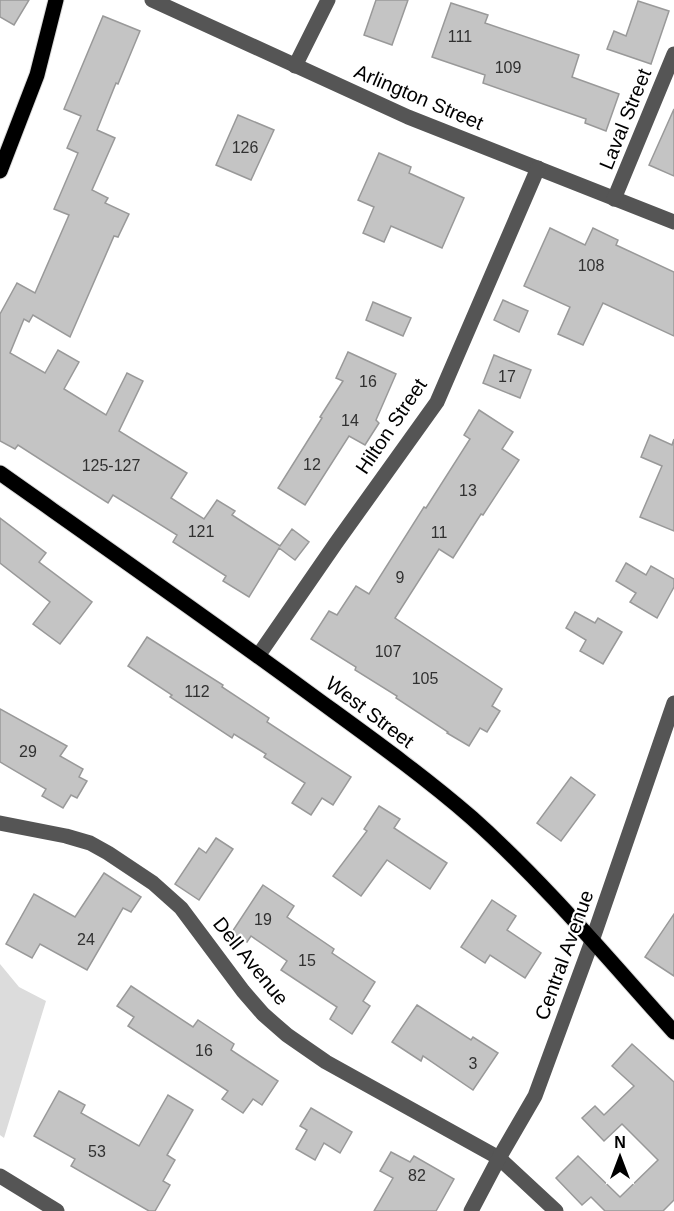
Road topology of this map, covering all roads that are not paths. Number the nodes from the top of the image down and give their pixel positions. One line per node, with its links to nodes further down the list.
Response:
1 (56, 0): 7 (main road)
2 (152, 0): 5 (street, Arlington Street)
3 (328, 0): 5 (street)
4 (674, 54): 8 (street, Laval Street)
5 (295, 66): 6 (street, Arlington Street)
6 (538, 168): 8 (street, Arlington Street); 11 (street, Hilton Street)
7 (0, 171)
8 (614, 199): 9 (street, Arlington Street)
9 (674, 222)
10 (0, 473): 11 (main road, West Street)
11 (258, 656): 14 (main road, West Street)
12 (674, 703): 14 (street, Central Avenue)
13 (0, 824): 16 (street, Dell Avenue)
14 (592, 941): 15 (main road, West Street); 16 (street, Central Avenue)
15 (674, 1032)
16 (499, 1158): 19 (street, Central Avenue); 20 (street, Dell Avenue)
17 (0, 1176): 18 (street)
18 (57, 1211)
19 (471, 1211)
20 (556, 1211)

